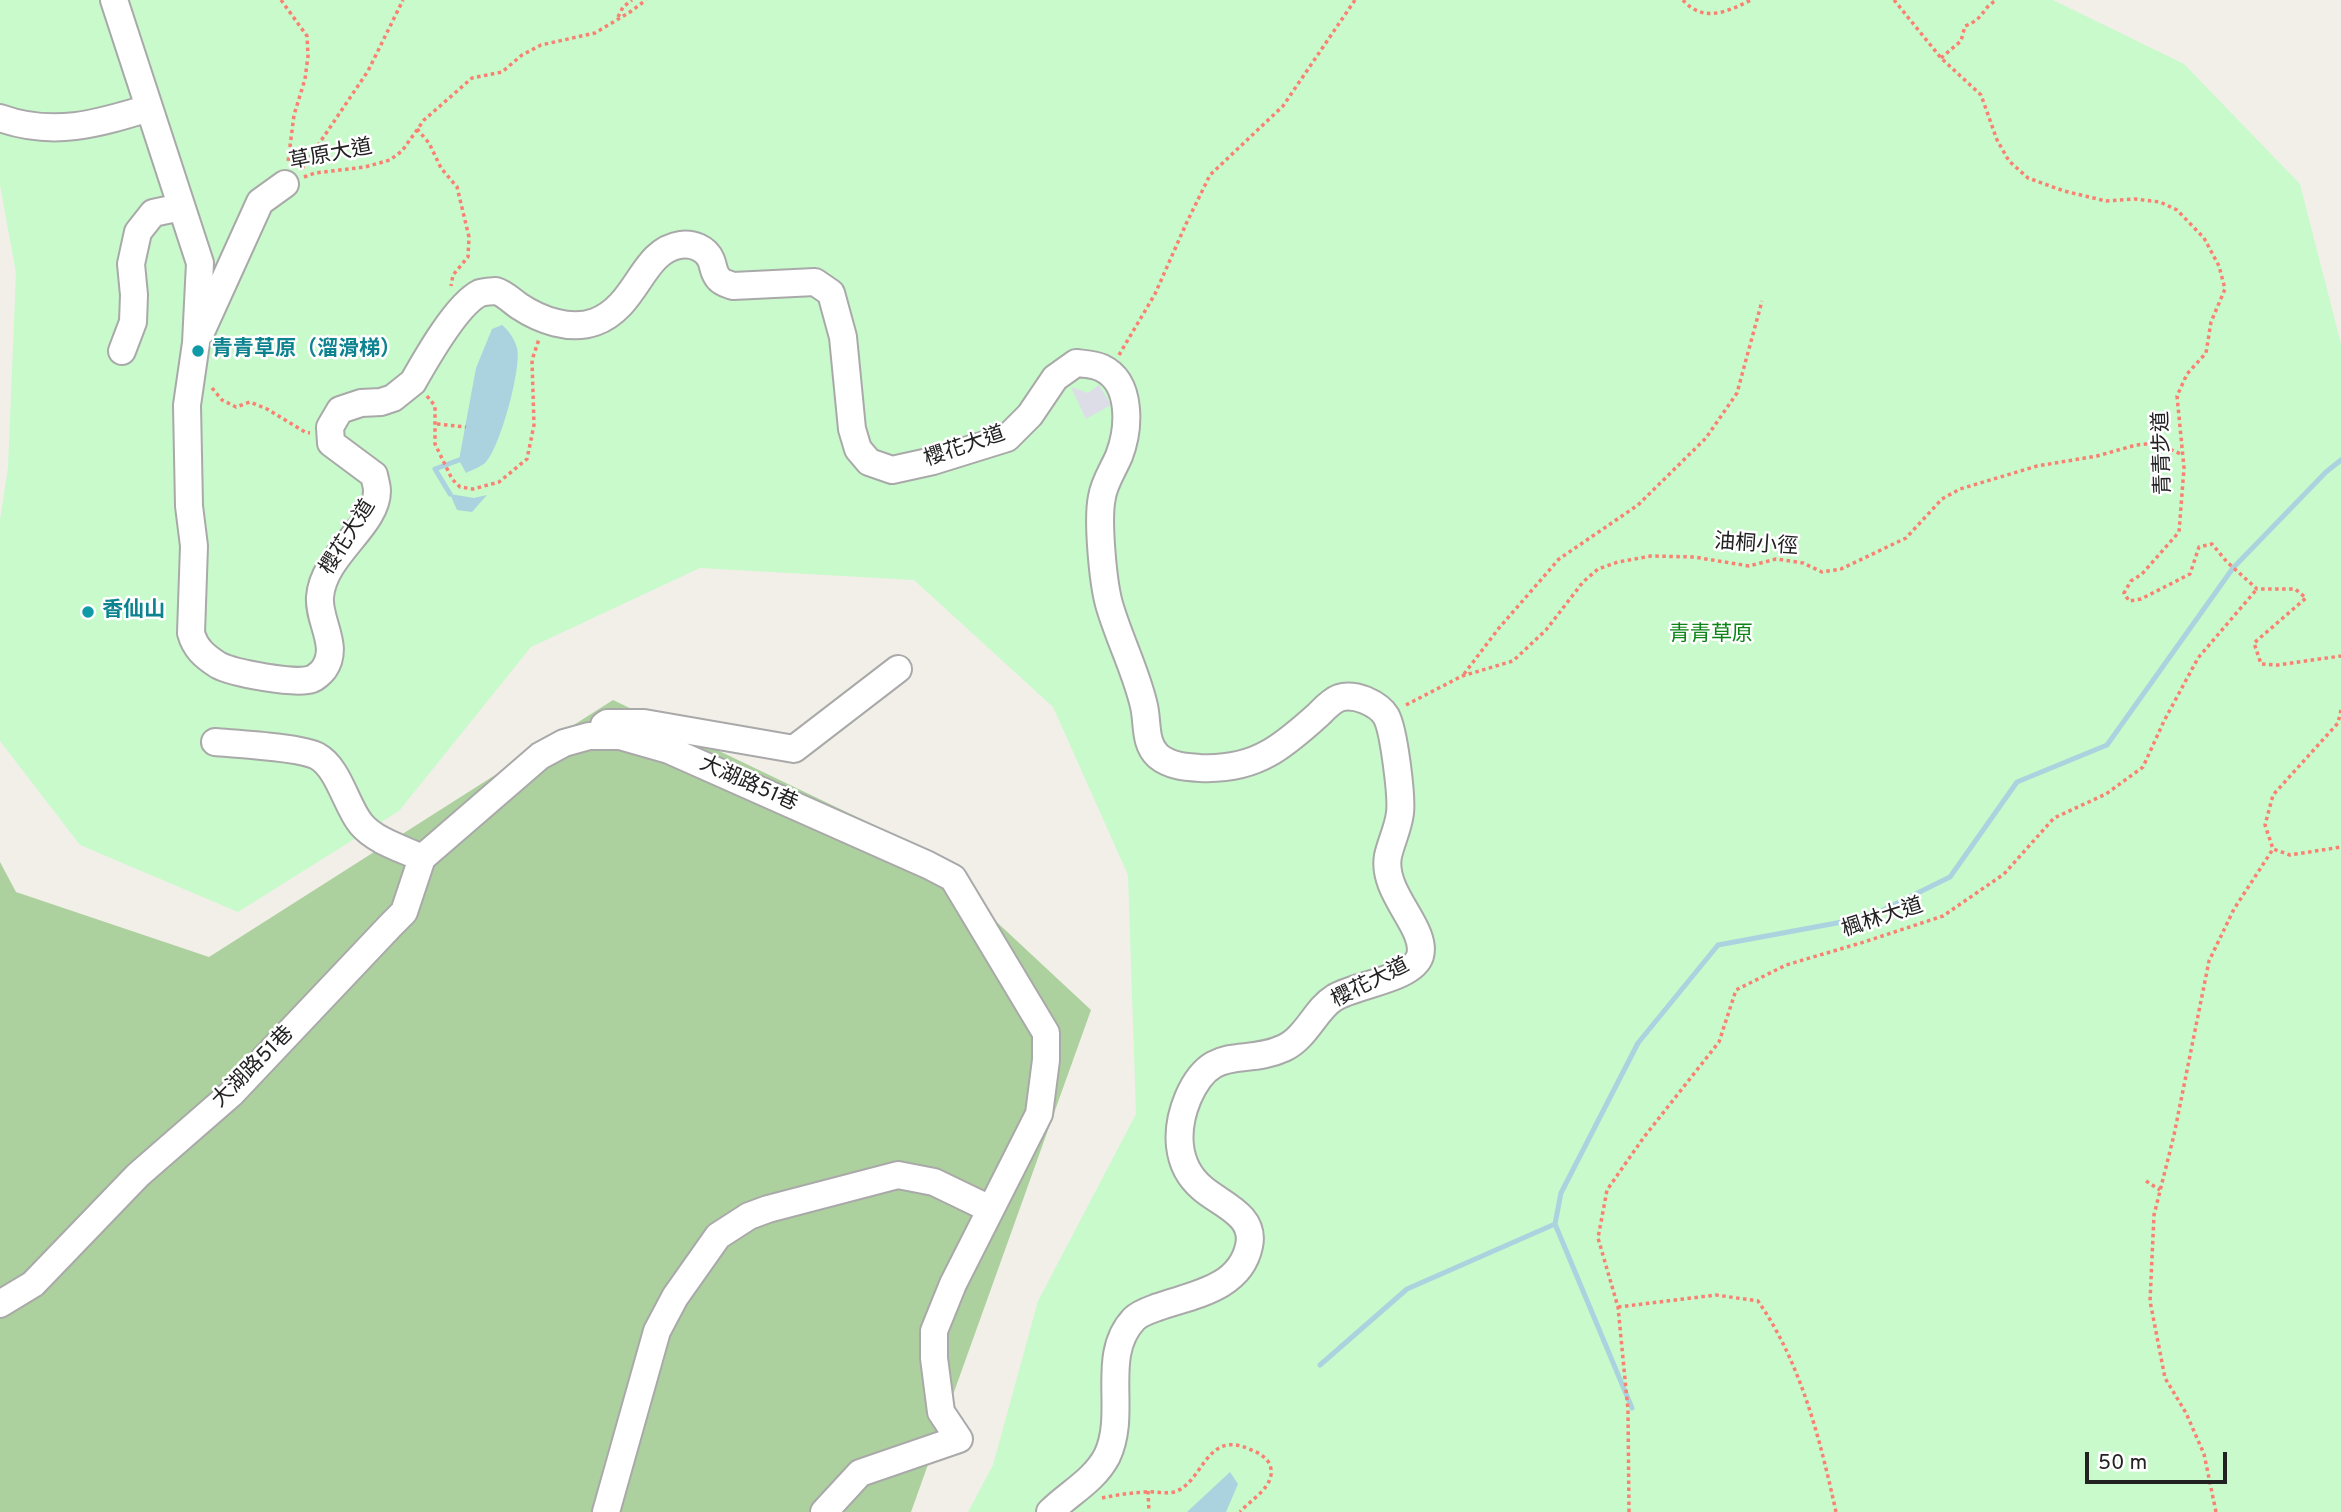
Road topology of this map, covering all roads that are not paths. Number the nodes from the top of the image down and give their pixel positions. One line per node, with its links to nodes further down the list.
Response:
1 (114, 0): 2 (street)
2 (149, 108): 3 (street); 5 (street)
3 (0, 118)
4 (285, 184): 7 (street)
5 (181, 206): 6 (street); 7 (street, 櫻花大道)
6 (122, 351)
7 (195, 351): 16 (street, 櫻花大道)
8 (898, 669): 9 (street)
9 (589, 736): 11 (street, 大湖路51巷); 12 (street, 大湖路51巷)
10 (215, 742): 11 (street)
11 (422, 858): 13 (street, 大湖路51巷)
12 (990, 1209): 14 (street); 15 (street, 大湖路51巷)
13 (0, 1304)
14 (606, 1512)
15 (824, 1512)
16 (1050, 1512)

